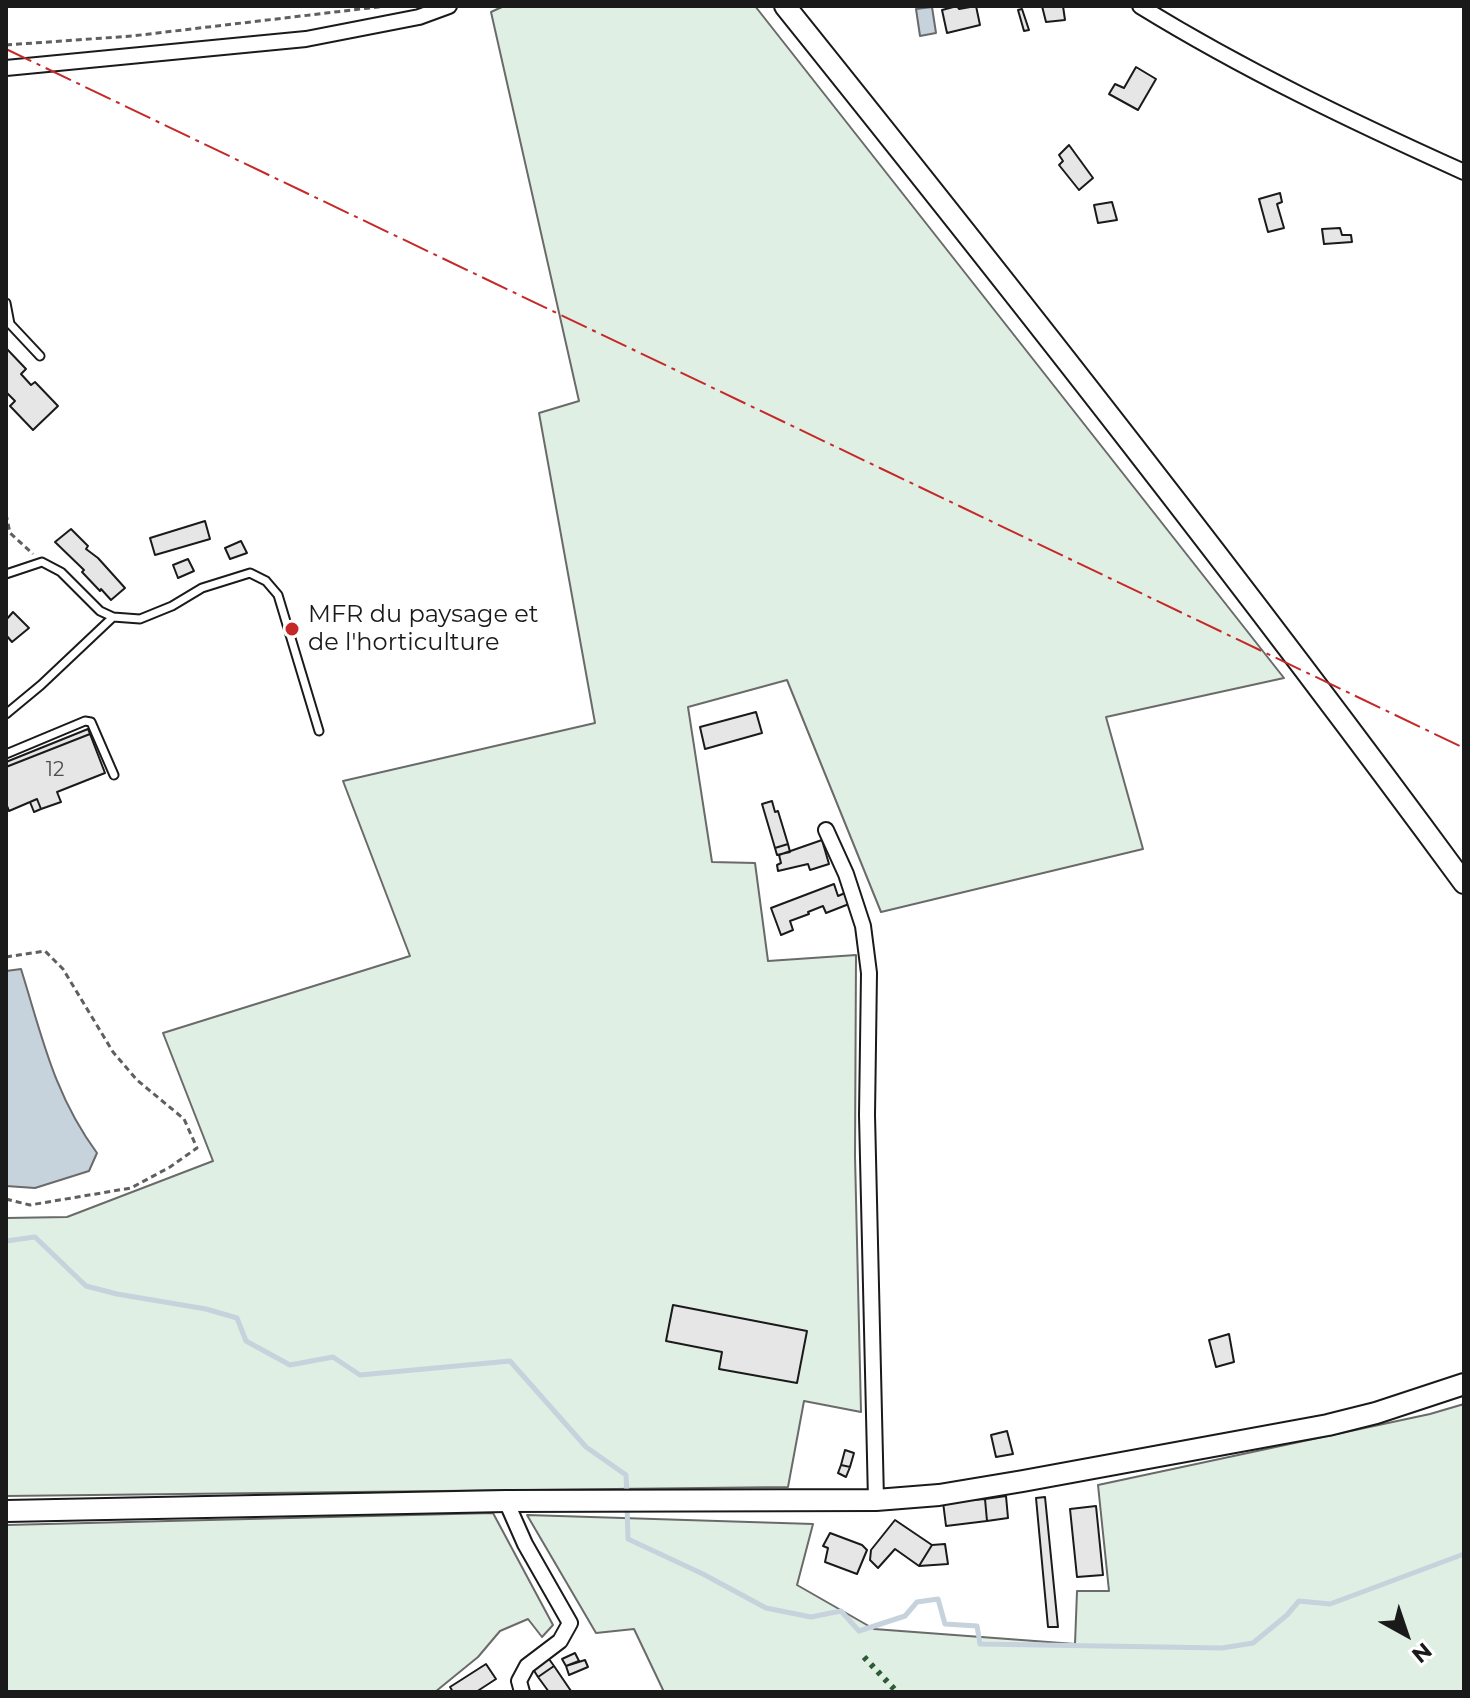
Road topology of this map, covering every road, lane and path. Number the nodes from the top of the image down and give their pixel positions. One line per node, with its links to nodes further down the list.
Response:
1 (386, 6): 5 (path)
2 (449, 6): 6 (street)
3 (785, 6): 19 (street)
4 (1140, 6): 7 (street)
5 (6, 45)
6 (6, 68)
7 (1464, 172)
8 (6, 303): 9 (lane)
9 (40, 356)
10 (6, 514): 11 (path)
11 (42, 562): 12 (lane); 13 (lane)
12 (6, 574)
13 (113, 617): 14 (lane); 15 (lane)
14 (6, 714)
15 (319, 731)
16 (6, 754): 17 (lane)
17 (114, 775)
18 (826, 830): 23 (street)
19 (1464, 883)
20 (6, 957): 21 (path)
21 (6, 1199)
22 (1464, 1384): 23 (street)
23 (876, 1500): 24 (street)
24 (506, 1501): 25 (street); 26 (street)
25 (6, 1511)
26 (522, 1692)

